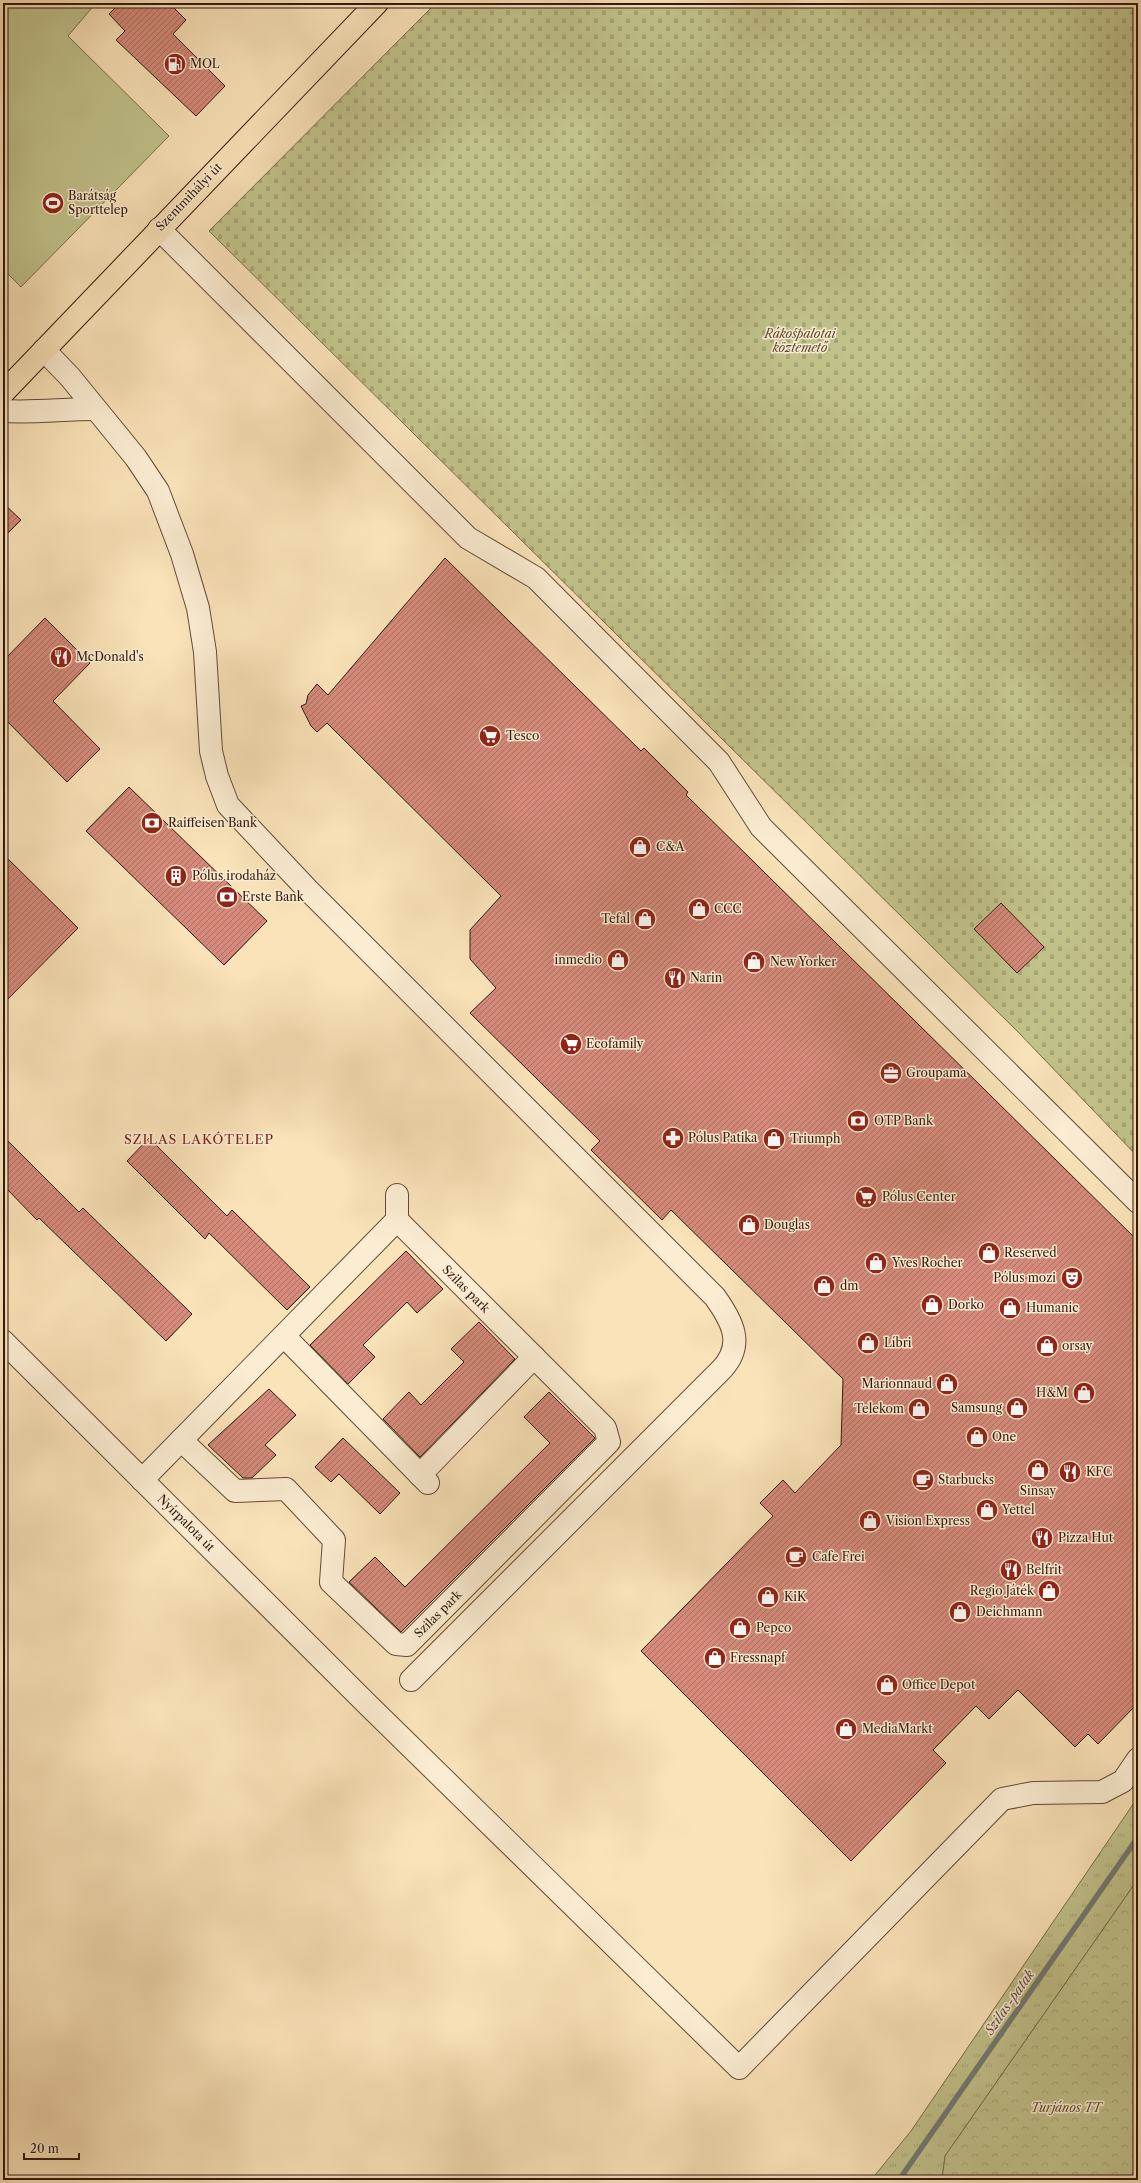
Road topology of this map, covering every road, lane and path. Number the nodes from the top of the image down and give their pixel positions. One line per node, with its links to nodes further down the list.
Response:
1 (377, 3): 2 (main road, Szentmihályi út)
2 (159, 229): 3 (main road, Szentmihályi út); 8 (street)
3 (44, 350): 4 (main road, Szentmihályi út); 5 (street)
4 (3, 393)
5 (95, 410): 6 (street); 15 (street)
6 (3, 411)
7 (397, 1195): 9 (street)
8 (1138, 1202)
9 (397, 1220): 10 (street); 12 (street, Szilas park)
10 (284, 1336): 12 (street); 13 (street)
11 (3, 1341): 14 (street, Nyírpalota út)
12 (534, 1357): 13 (street, Szilas park)
13 (181, 1440): 14 (street)
14 (142, 1480): 16 (street, Nyírpalota út)
15 (411, 1680)
16 (1138, 1759)

